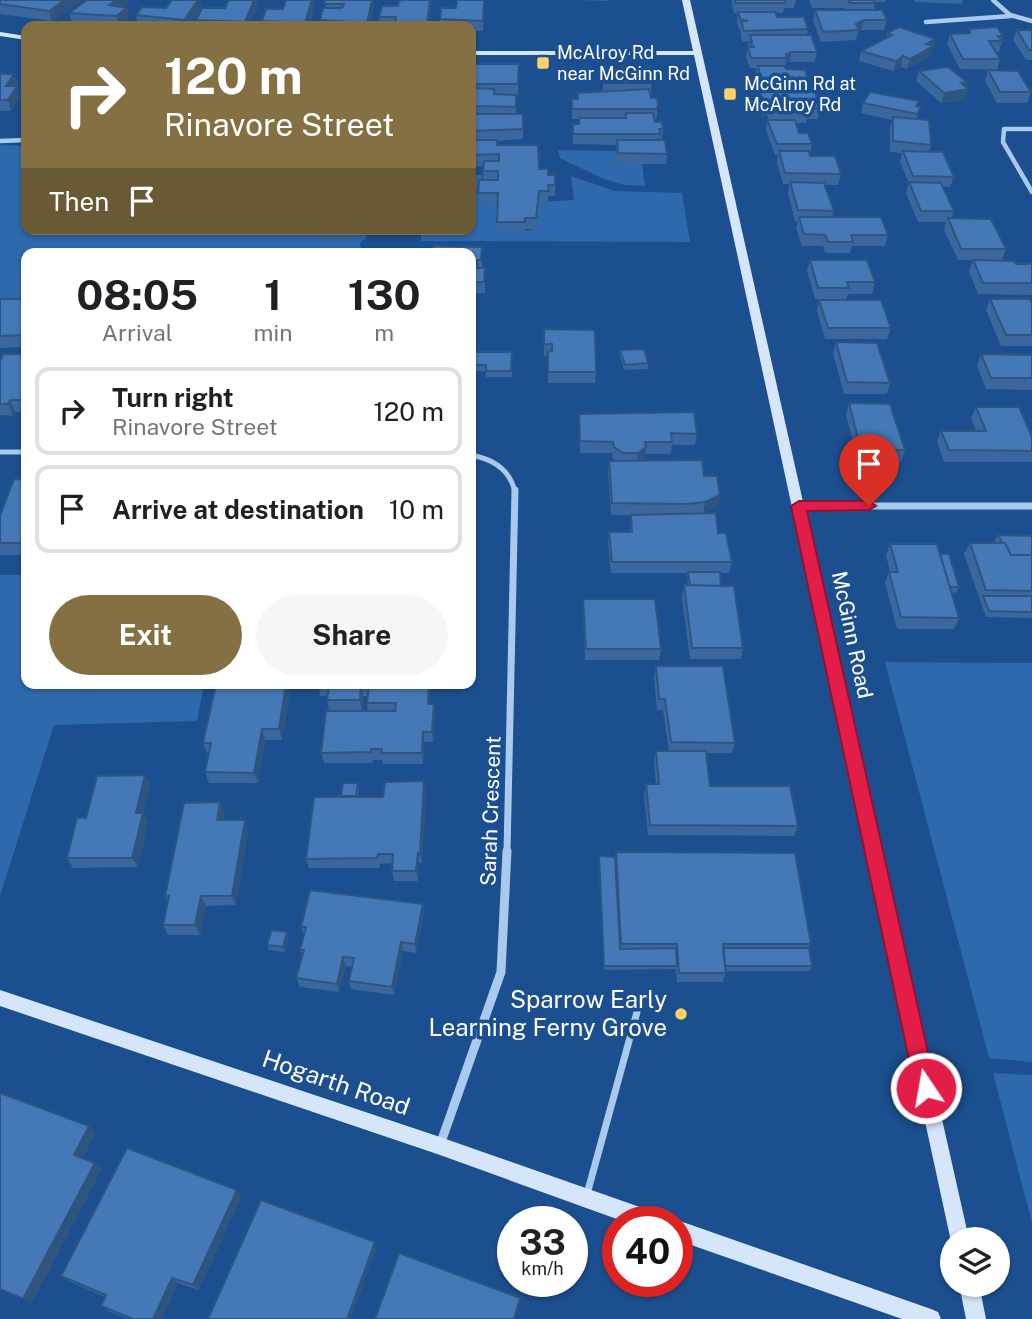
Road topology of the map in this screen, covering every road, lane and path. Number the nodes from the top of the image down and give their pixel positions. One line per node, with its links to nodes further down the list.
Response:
1 (686, 0): 9 (street, McGinn Road)
2 (993, 0): 3 (street)
3 (1011, 16): 4 (street); 5 (street)
4 (1032, 21)
5 (926, 22)
6 (0, 34): 7 (street)
7 (21, 36)
8 (476, 52): 9 (street)
9 (698, 53): 17 (street, McGinn Road)
10 (1032, 129): 13 (street)
11 (0, 141): 12 (street)
12 (21, 141)
13 (1032, 192)
14 (0, 452): 15 (street)
15 (21, 452)
16 (476, 457): 21 (street, Sarah Crescent)
17 (799, 506): 18 (street); 24 (street, McGinn Road)
18 (1032, 506)
19 (0, 998): 21 (street, Hogarth Road)
20 (637, 1012): 22 (lane)
21 (440, 1146): 22 (street, Hogarth Road)
22 (586, 1197): 23 (street, Hogarth Road)
23 (610, 1206)
24 (956, 1227)
25 (693, 1236): 27 (street)
26 (972, 1297): 28 (street)
27 (931, 1319)
28 (976, 1319)

